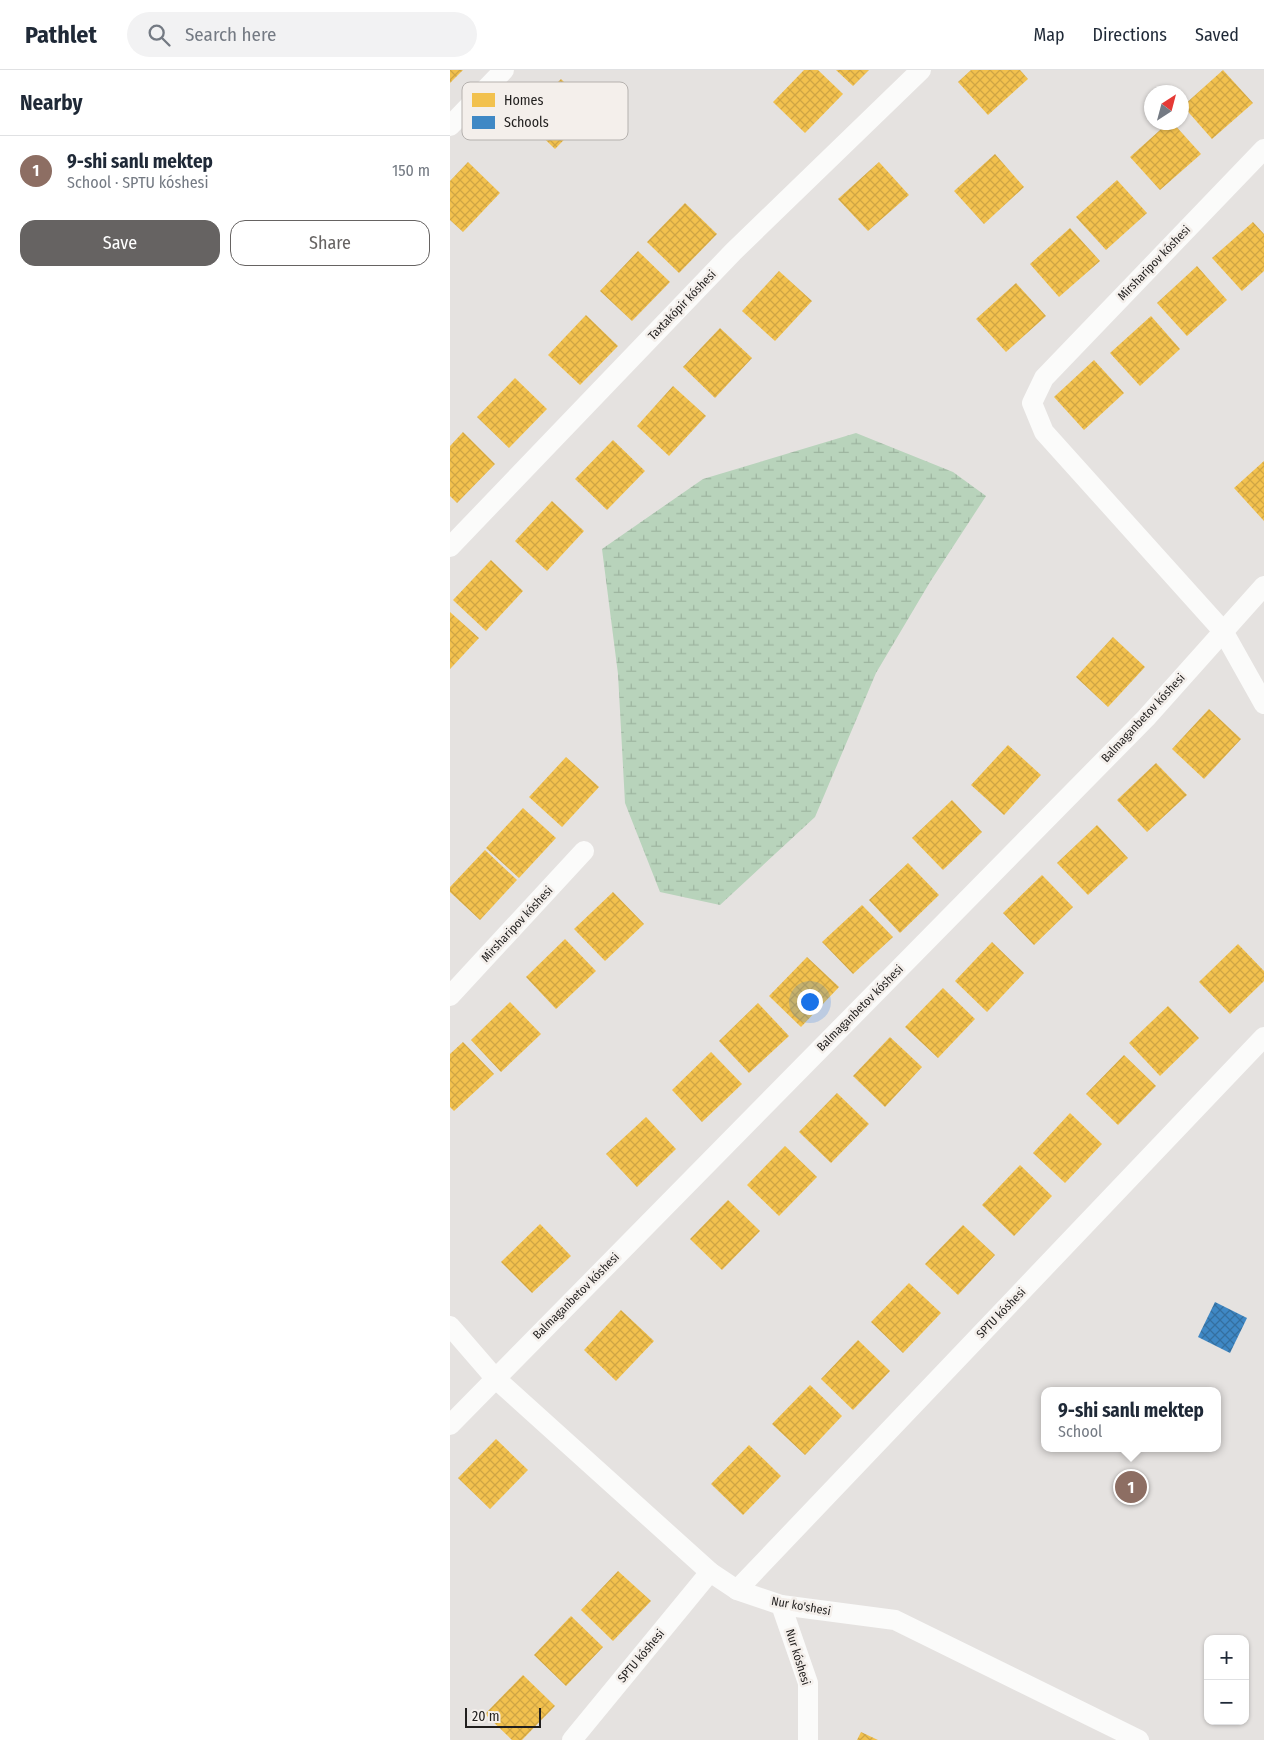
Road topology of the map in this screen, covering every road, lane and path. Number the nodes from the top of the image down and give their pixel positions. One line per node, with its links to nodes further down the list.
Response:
1 (504, 70): 3 (street)
2 (921, 70): 7 (street, Taxtakópir kóshesi)
3 (492, 82)
4 (462, 114): 5 (street)
5 (450, 126)
6 (1264, 149): 9 (street, Mirsharipov kóshesi)
7 (450, 548)
8 (1264, 586): 9 (street, Balmaganbetov kóshesi)
9 (1223, 631): 10 (street, Mirsharipov kóshesi); 15 (street, Balmaganbetov kóshesi)
10 (1264, 704)
11 (584, 851): 12 (street, Mirsharipov kóshesi)
12 (450, 996)
13 (1264, 1037): 18 (street, SPTU kóshesi)
14 (450, 1326): 15 (street, Nur ko'shesi)
15 (495, 1378): 16 (street, Balmaganbetov kóshesi); 17 (street, Nur ko'shesi)
16 (450, 1425)
17 (710, 1572): 18 (street, Nur ko'shesi); 20 (street, SPTU kóshesi)
18 (737, 1590): 19 (street, Nur ko'shesi)
19 (781, 1605): 21 (street, Nur kóshesi); 22 (street, Nur ko'shesi)
20 (572, 1740)
21 (808, 1740)
22 (1139, 1740)

